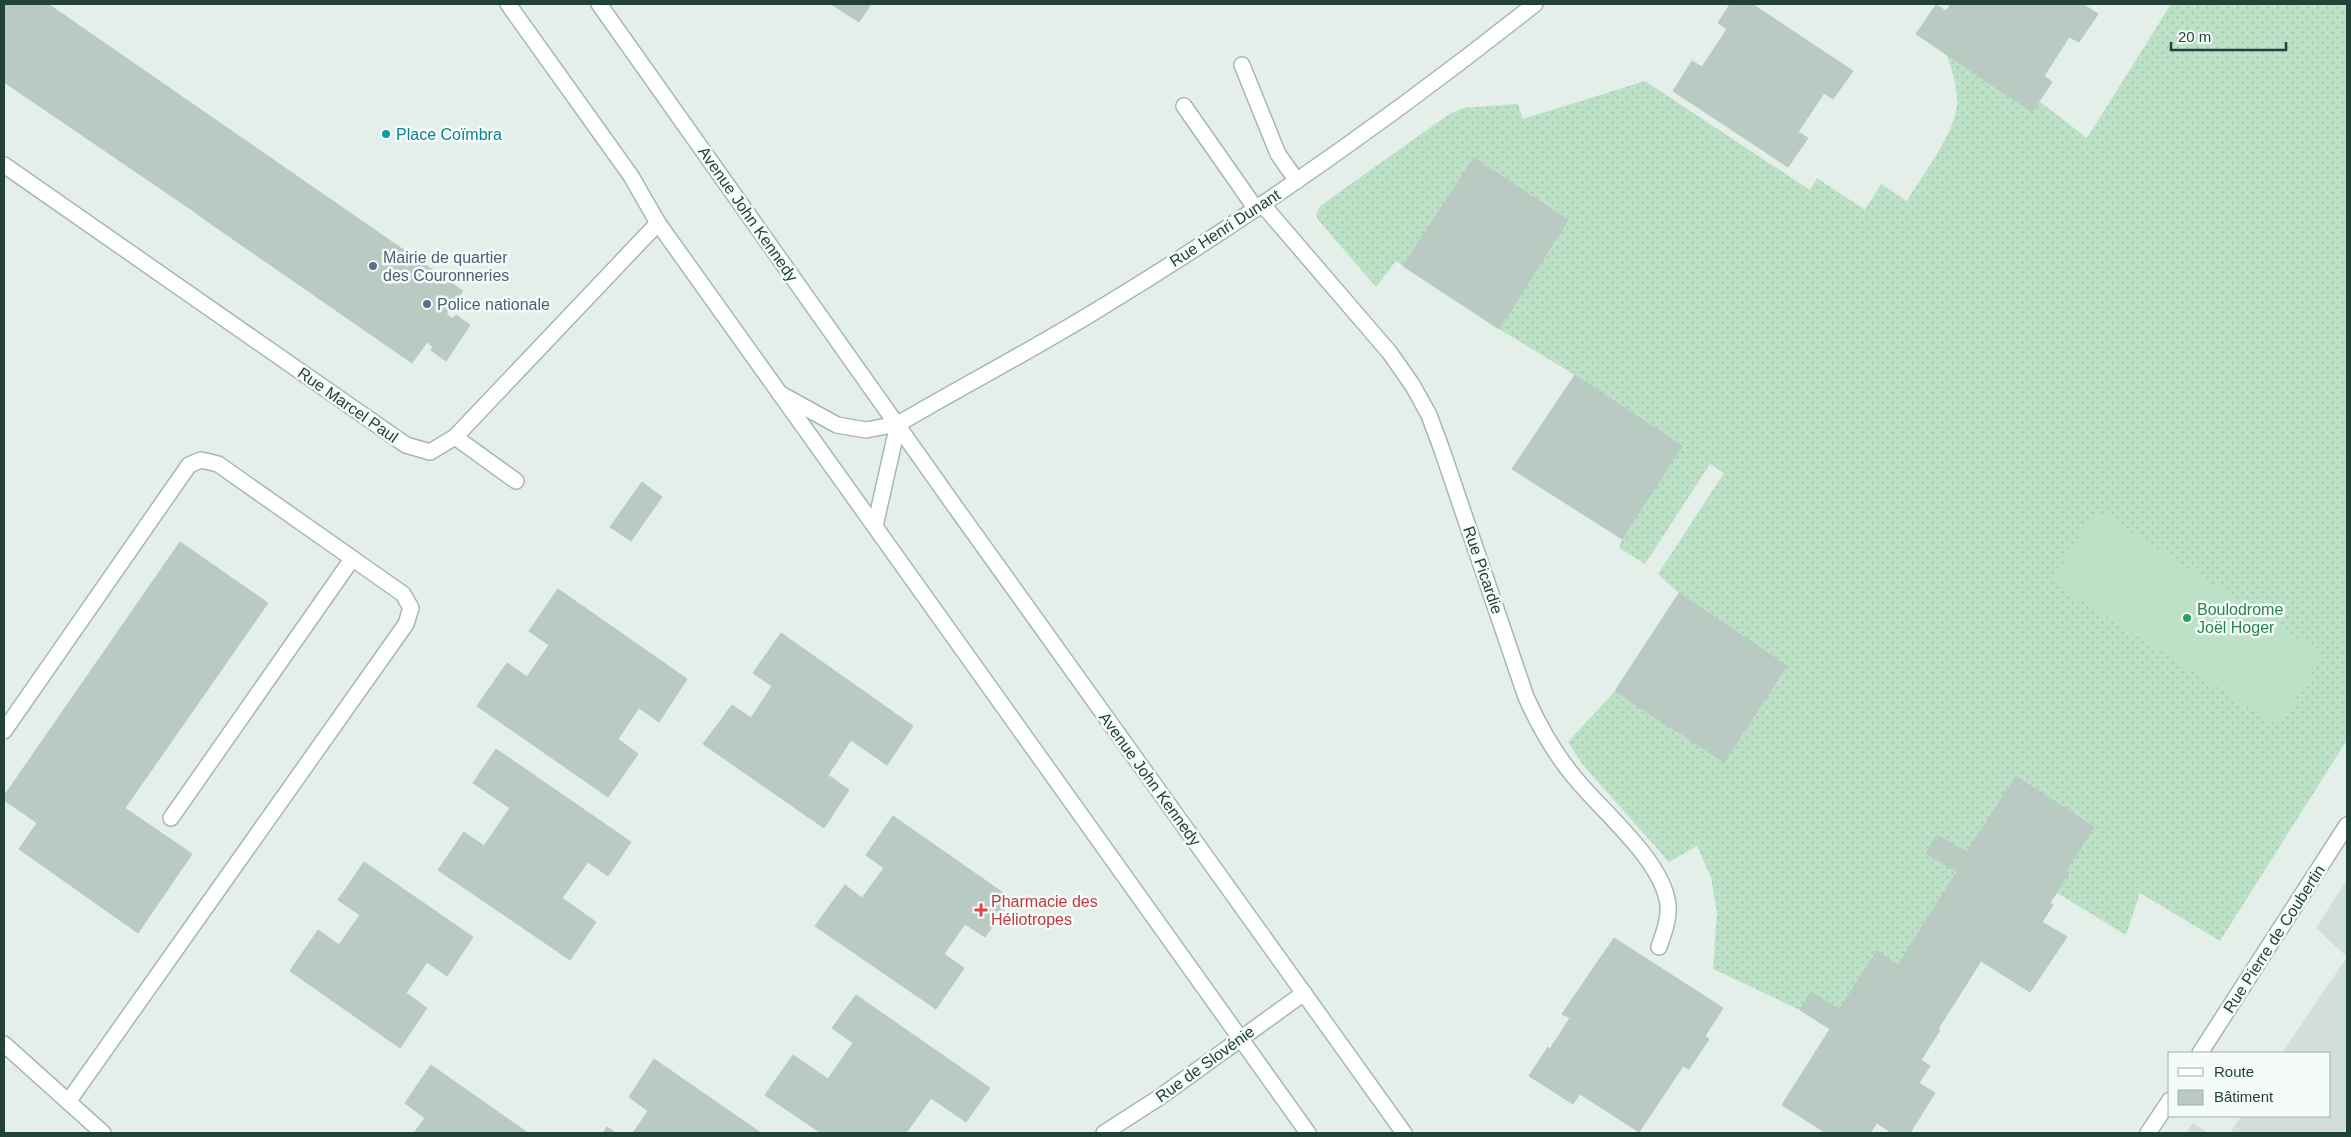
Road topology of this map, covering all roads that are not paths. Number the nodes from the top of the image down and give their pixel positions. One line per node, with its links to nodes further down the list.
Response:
1 (508, 4): 9 (street)
2 (599, 4): 11 (street, Avenue John Kennedy)
3 (1535, 4): 7 (street, Rue Henri Dunant)
4 (1242, 65): 7 (street)
5 (1184, 106): 8 (street, Rue Picardie)
6 (4, 165): 12 (street, Rue Marcel Paul)
7 (1297, 181): 8 (street, Rue Henri Dunant)
8 (1259, 206): 11 (street, Rue Henri Dunant); 19 (street, Rue Picardie)
9 (658, 223): 10 (street); 12 (street, Rue Marcel Paul)
10 (779, 393): 11 (street); 14 (street)
11 (898, 424): 14 (street); 20 (street, Avenue John Kennedy)
12 (455, 437): 13 (street)
13 (516, 481)
14 (875, 526): 21 (street)
15 (352, 559): 16 (street); 17 (street); 24 (street)
16 (4, 731)
17 (171, 818)
18 (2347, 825): 23 (street, Rue Pierre de Coubertin)
19 (1659, 948)
20 (1304, 993): 21 (street, Rue de Slovénie); 29 (street, Avenue John Kennedy)
21 (1240, 1038): 27 (street, Rue de Slovénie); 28 (street)
22 (4, 1044): 24 (street)
23 (2201, 1052)
24 (68, 1102): 26 (street)
25 (2168, 1103): 30 (street)
26 (103, 1133)
27 (1104, 1133)
28 (1308, 1133)
29 (1404, 1133)
30 (2148, 1133)

